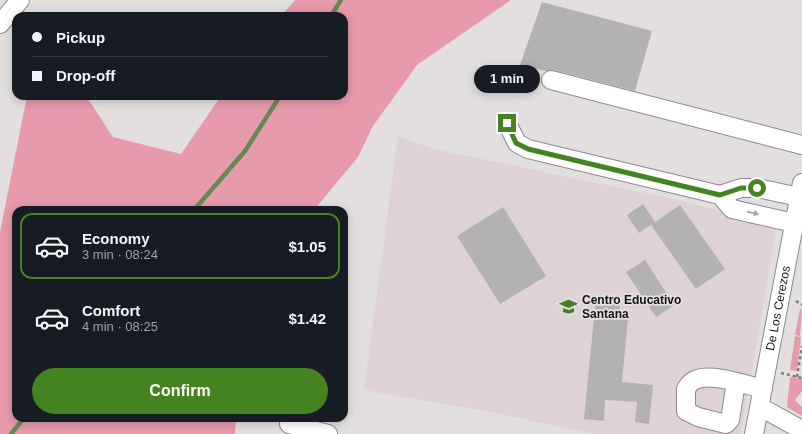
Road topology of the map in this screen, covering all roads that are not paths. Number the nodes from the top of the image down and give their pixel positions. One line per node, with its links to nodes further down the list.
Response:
1 (20, 0): 2 (street)
2 (0, 24)
3 (551, 80): 5 (street)
4 (507, 123): 7 (street)
5 (802, 145)
6 (801, 190): 7 (street); 8 (street, De Los Cerezos)
7 (720, 195): 8 (street, one-way to 8)
8 (794, 224): 10 (street, De Los Cerezos)
9 (736, 382): 10 (street)
10 (763, 389): 11 (street, De Los Cerezos)
11 (760, 407): 13 (street); 15 (street, De Los Cerezos)
12 (289, 425): 14 (street)
13 (802, 430)
14 (328, 434)
15 (754, 434)

